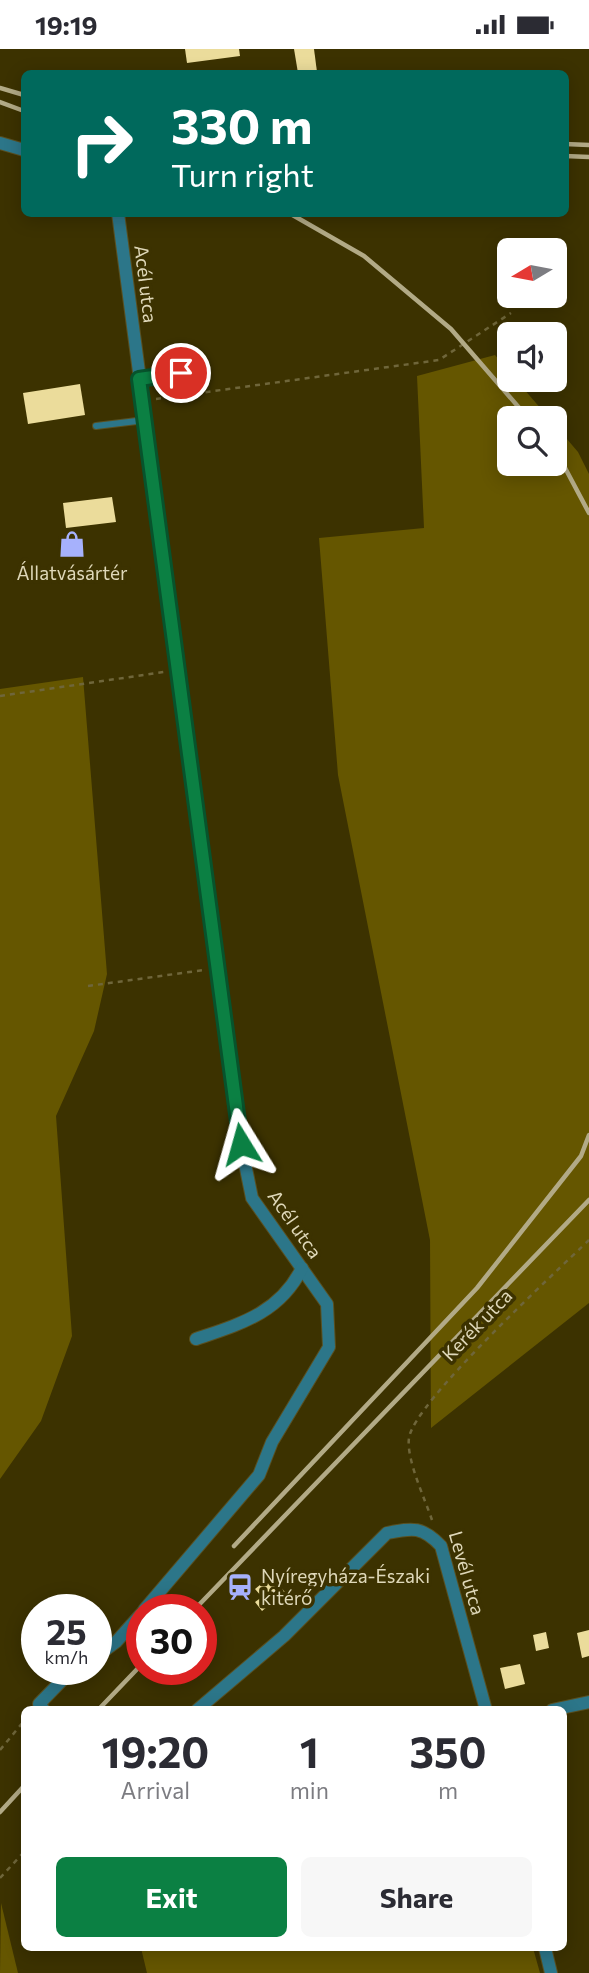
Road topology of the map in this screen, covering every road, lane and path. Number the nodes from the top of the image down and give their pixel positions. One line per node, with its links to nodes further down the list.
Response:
1 (0, 143): 2 (street)
2 (21, 149)
3 (119, 217): 6 (street, Acél utca)
4 (511, 313): 7 (path)
5 (181, 373): 6 (lane)
6 (139, 379): 7 (street, Acél utca)
7 (142, 401): 8 (street, Acél utca)
8 (145, 420): 9 (lane); 10 (street, Acél utca)
9 (96, 426)
10 (178, 669): 11 (path); 12 (street, Acél utca)
11 (0, 696)
12 (218, 970): 13 (path); 15 (street, Acél utca)
13 (88, 986)
14 (589, 1240): 17 (path, Kerék utca)
15 (302, 1268): 16 (street); 19 (street, Acél utca)
16 (196, 1339)
17 (408, 1447): 18 (path, Levél utca)
18 (433, 1522)
19 (158, 1594)
20 (126, 1631): 21 (street, Acél utca)
21 (112, 1645)
22 (60, 1685): 24 (street)
23 (589, 1702): 27 (street)
24 (42, 1706)
25 (202, 1706): 26 (street, Levél utca)
26 (484, 1706)
27 (567, 1707)
28 (21, 1725): 29 (path)
29 (0, 1750)
30 (21, 1855): 31 (path)
31 (0, 1878)
32 (546, 1951): 33 (street)
33 (551, 1973)

